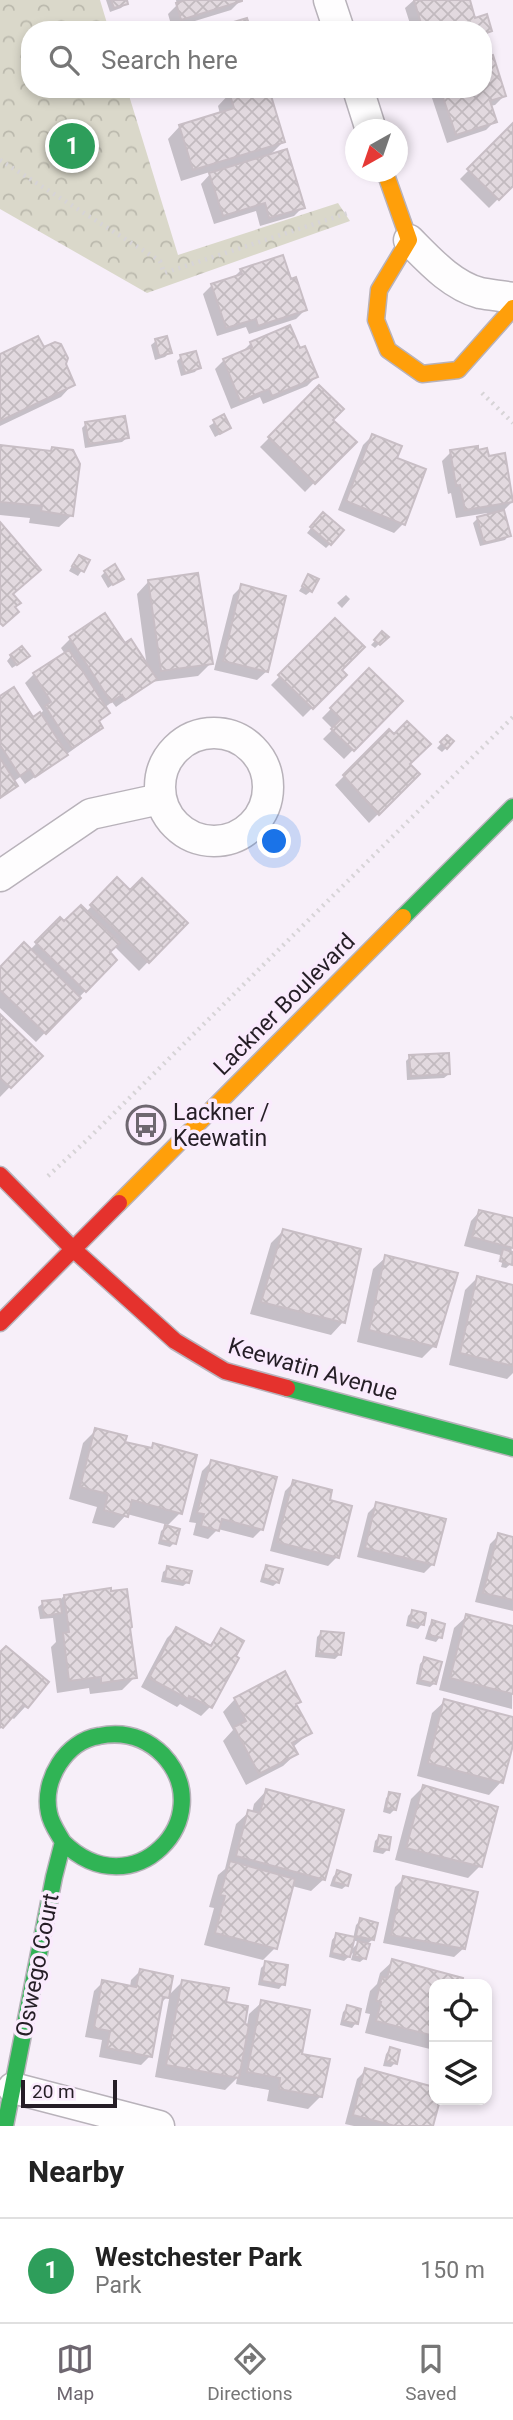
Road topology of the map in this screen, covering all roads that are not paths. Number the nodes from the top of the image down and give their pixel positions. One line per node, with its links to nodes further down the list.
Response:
1 (329, 0): 2 (street)
2 (336, 21)
3 (361, 98): 4 (street)
4 (368, 119)
5 (389, 182): 6 (street)
6 (409, 240): 7 (street); 8 (street)
7 (513, 298)
8 (513, 308)
9 (160, 799): 11 (street)
10 (513, 807): 13 (street, Lackner Boulevard)
11 (0, 876)
12 (0, 1175): 13 (street, Keewatin Avenue)
13 (73, 1249): 14 (street, Lackner Boulevard); 15 (street, Keewatin Avenue)
14 (0, 1323)
15 (513, 1448)
16 (63, 1842): 16 (street); 17 (street, Oswego Court)
17 (13, 2088): 18 (street, Oswego Court); 19 (street)
18 (5, 2126)
19 (159, 2126)

